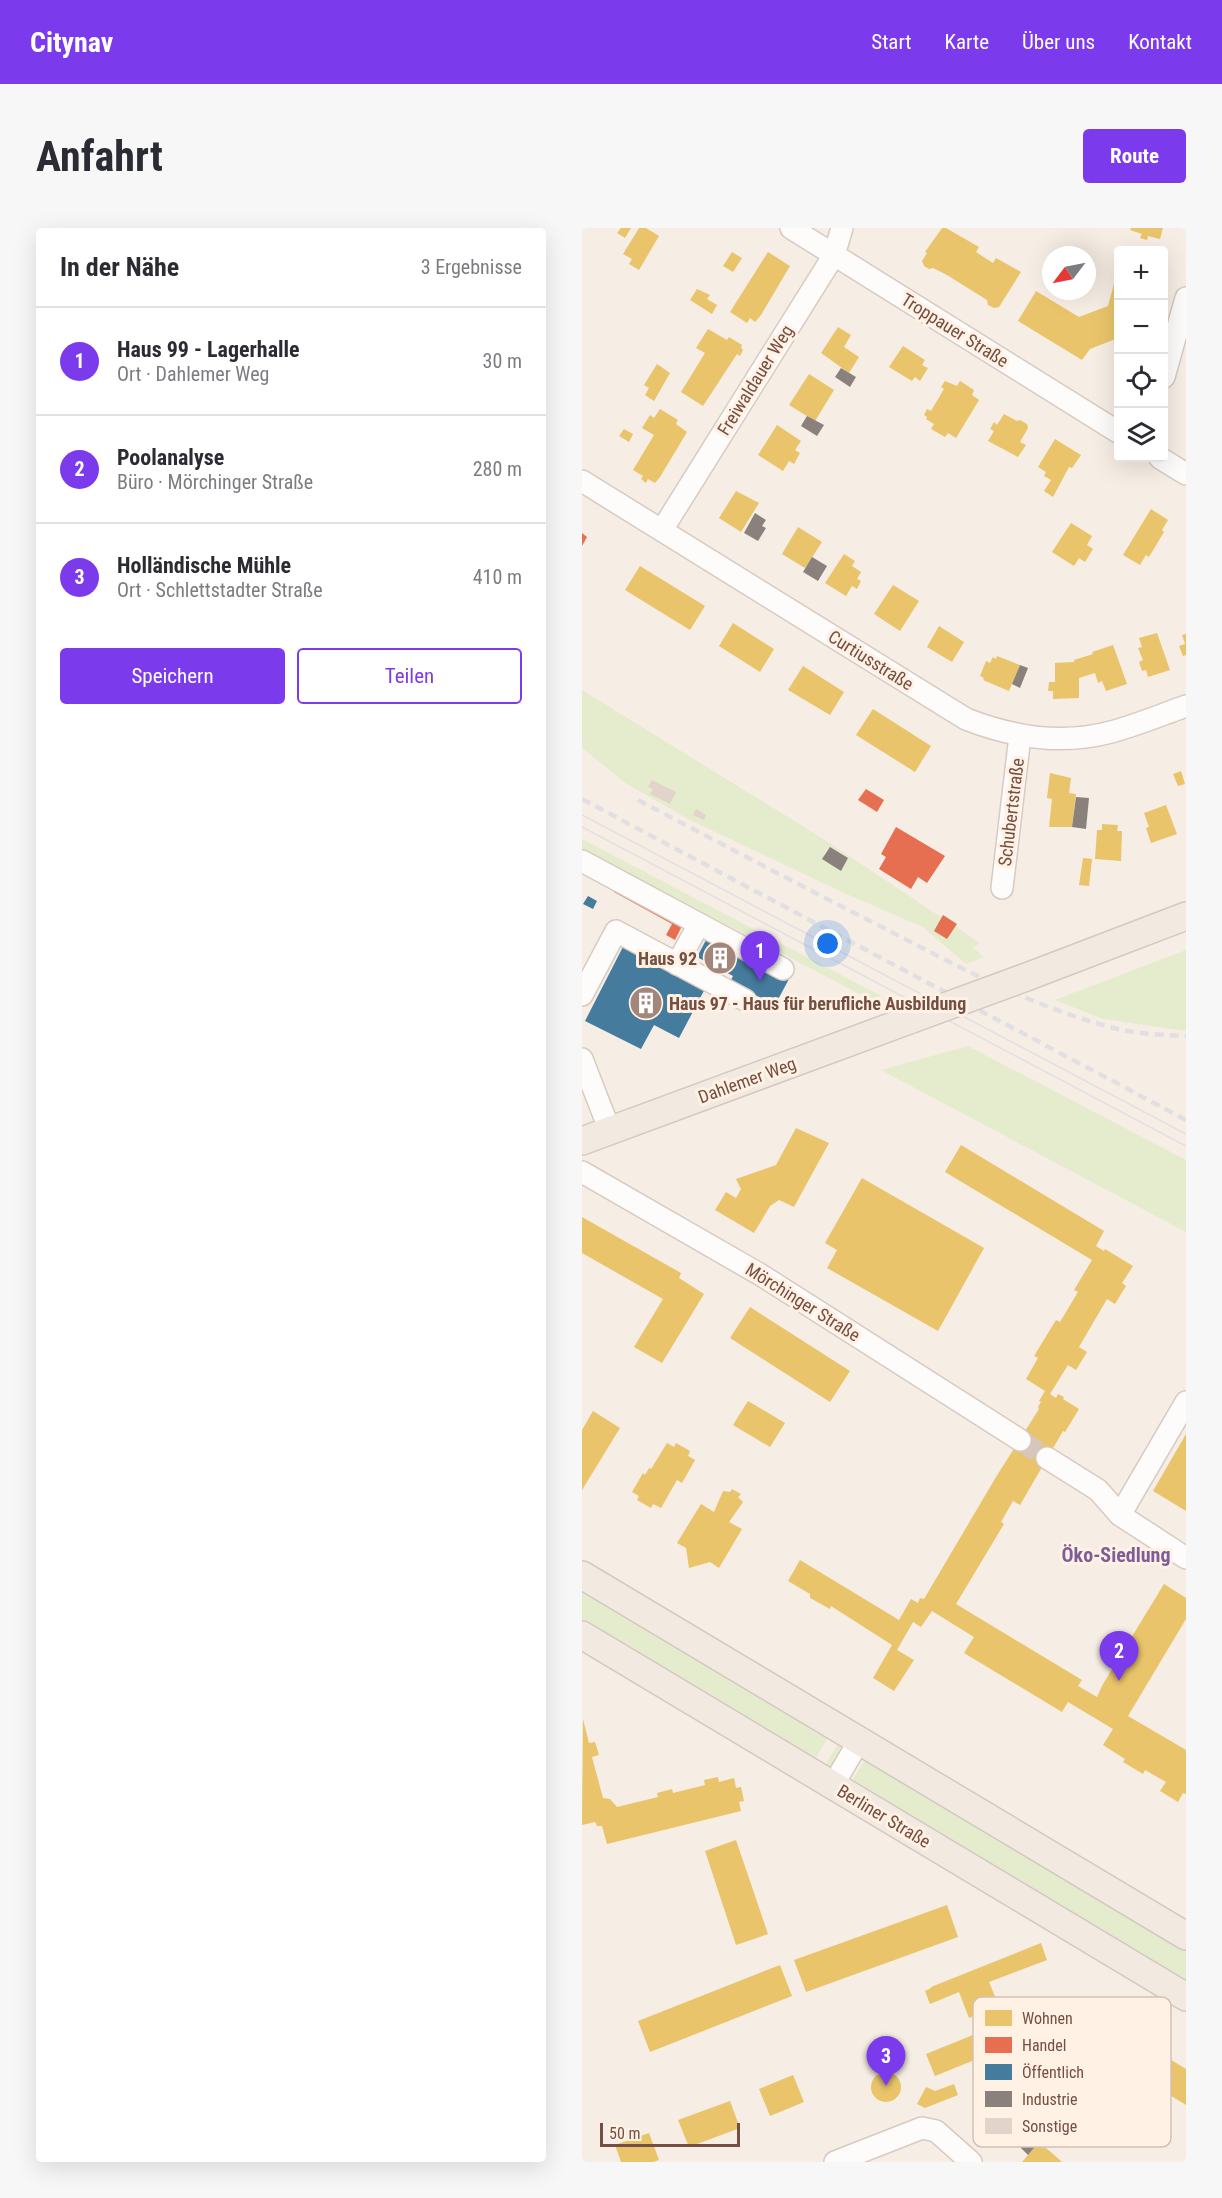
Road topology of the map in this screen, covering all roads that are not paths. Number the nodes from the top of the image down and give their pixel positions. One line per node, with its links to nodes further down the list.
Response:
1 (791, 228): 3 (street, Troppauer Straße)
2 (842, 228): 3 (street, Freiwaldauer Weg)
3 (834, 255): 6 (street, Troppauer Straße); 10 (street, Freiwaldauer Weg)
4 (1186, 298): 5 (street)
5 (1168, 363)
6 (1114, 429)
7 (1166, 462): 8 (street)
8 (1186, 474)
9 (582, 481): 10 (street, Curtiusstraße)
10 (662, 530): 12 (street, Curtiusstraße)
11 (1186, 706): 12 (street, Curtiusstraße)
12 (1020, 736): 14 (street, Schubertstraße)
13 (582, 861): 16 (street)
14 (1002, 888)
15 (1186, 916): 22 (main road, Dahlemer Weg, bridge)
16 (699, 924): 17 (street); 18 (street)
17 (677, 964): 19 (street); 20 (street)
18 (783, 969)
19 (582, 995)
20 (745, 1000)
21 (582, 1059): 22 (street)
22 (610, 1131): 23 (main road, Dahlemer Weg)
23 (582, 1141)
24 (582, 1172): 26 (street, Mörchinger Straße)
25 (1186, 1402): 28 (street)
26 (1020, 1440)
27 (1047, 1458): 28 (street)
28 (1120, 1515): 29 (street)
29 (1186, 1558)
30 (582, 1575): 32 (main road)
31 (582, 1635): 33 (main road, Berliner Straße)
32 (859, 1741): 33 (street); 34 (main road)
33 (833, 1785): 35 (main road, Berliner Straße)
34 (1182, 1926)
35 (1186, 1997)
36 (835, 2162): 37 (street)
37 (971, 2162)

